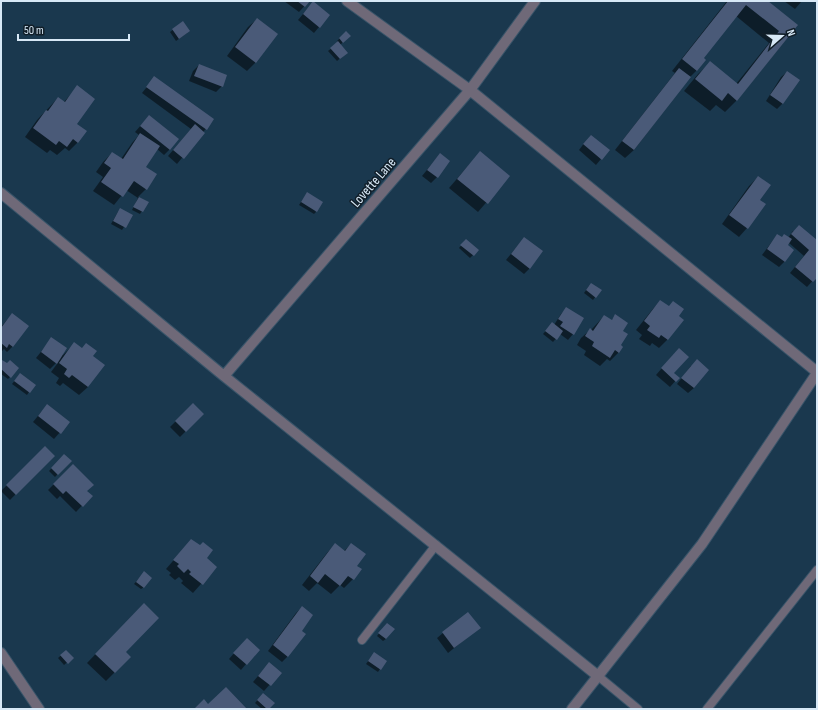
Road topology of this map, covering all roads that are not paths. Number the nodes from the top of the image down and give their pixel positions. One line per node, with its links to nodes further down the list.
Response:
1 (347, 1): 3 (street)
2 (535, 1): 3 (street, Lovette Lane)
3 (470, 90): 5 (street); 6 (street, Lovette Lane)
4 (1, 193): 6 (street)
5 (817, 373): 11 (street)
6 (224, 376): 7 (street)
7 (436, 546): 9 (lane); 11 (street)
8 (817, 570): 15 (lane)
9 (362, 640)
10 (1, 653): 12 (street)
11 (598, 676): 13 (street); 14 (lane)
12 (40, 709)
13 (572, 709)
14 (638, 709)
15 (707, 709)

